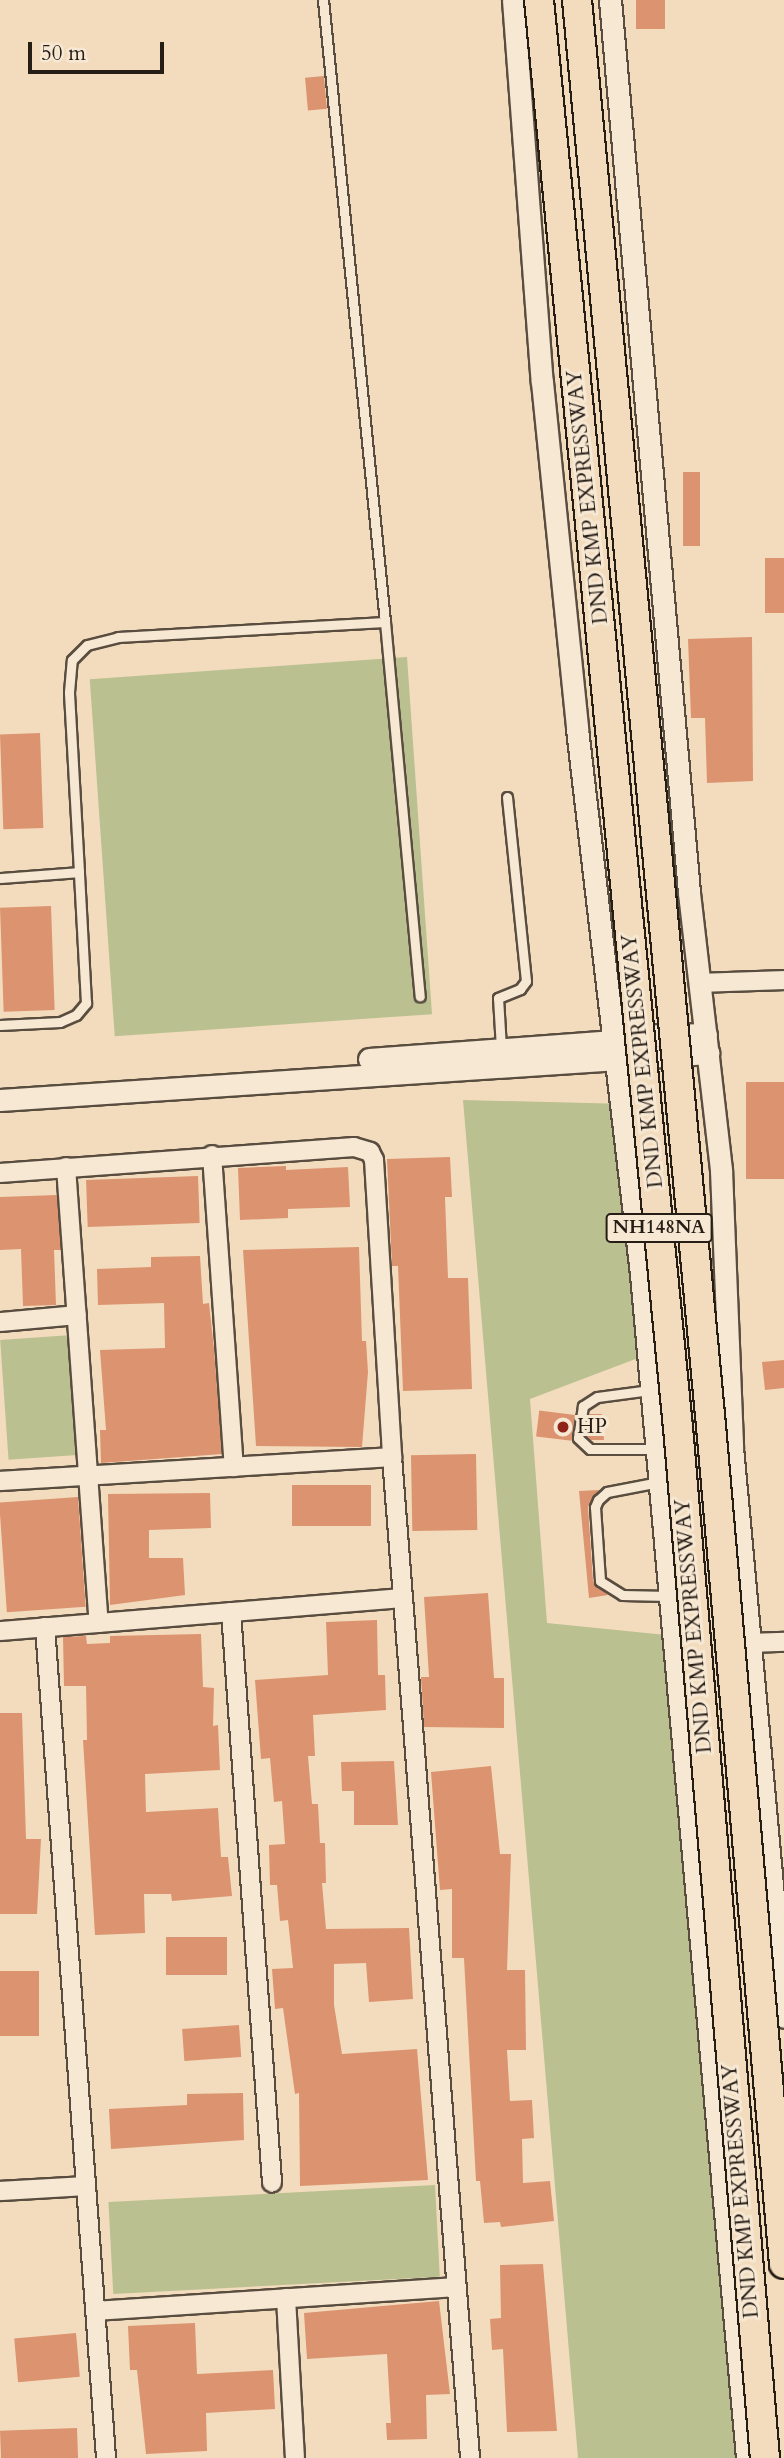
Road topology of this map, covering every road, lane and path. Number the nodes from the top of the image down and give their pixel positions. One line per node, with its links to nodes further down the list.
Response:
1 (323, 0): 6 (lane)
2 (513, 0): 15 (street)
3 (539, 0): 51 (highway, DND KMP EXPRESSWAY / NH148NA, bridge)
4 (577, 0): 43 (highway, DND KMP EXPRESSWAY / NH148NA, bridge)
5 (610, 0): 11 (street)
6 (385, 622): 8 (lane); 12 (lane)
7 (507, 797): 16 (lane)
8 (79, 872): 9 (lane); 13 (lane)
9 (0, 878)
10 (784, 980): 11 (street)
11 (700, 983): 14 (street)
12 (420, 996)
13 (0, 1025)
14 (707, 1043): 15 (street); 38 (street)
15 (617, 1049): 16 (street); 18 (street); 24 (street)
16 (501, 1050): 17 (street)
17 (0, 1086)
18 (0, 1100)
19 (212, 1155): 20 (street); 26 (street); 27 (street)
20 (66, 1167): 21 (street); 22 (street)
21 (0, 1173)
22 (77, 1315): 23 (street); 28 (street)
23 (0, 1322)
24 (652, 1390): 25 (street); 25 (lane)
25 (657, 1449): 30 (street)
26 (392, 1457): 27 (street); 32 (street)
27 (233, 1467): 28 (street)
28 (88, 1475): 29 (street); 34 (street)
29 (0, 1481)
30 (660, 1482): 31 (street); 31 (lane)
31 (671, 1596): 50 (street)
32 (403, 1598): 33 (street); 44 (street)
33 (231, 1612): 34 (street); 40 (street)
34 (99, 1623): 35 (street)
35 (45, 1627): 36 (street); 41 (street)
36 (0, 1631)
37 (784, 1642): 38 (street)
38 (750, 1643): 39 (street)
39 (784, 2017)
40 (272, 2183)
41 (86, 2186): 42 (street); 46 (street)
42 (0, 2191)
43 (784, 2264)
44 (455, 2287): 45 (street); 49 (street)
45 (286, 2298): 46 (street); 48 (street)
46 (96, 2311): 47 (street)
47 (106, 2458)
48 (295, 2458)
49 (470, 2458)
50 (747, 2458)
51 (765, 2458)

